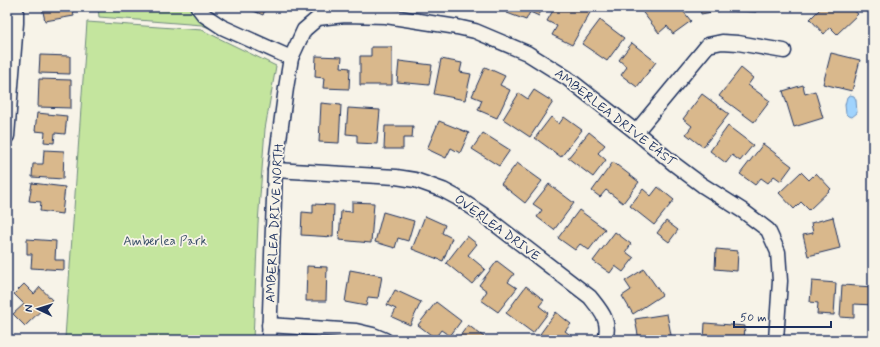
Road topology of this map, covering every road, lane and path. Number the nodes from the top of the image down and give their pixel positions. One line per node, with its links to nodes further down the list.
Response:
1 (14, 7): 6 (street)
2 (198, 7): 4 (street)
3 (784, 51): 5 (street)
4 (292, 58): 5 (street, AMBERLEA DRIVE EAST); 7 (street, AMBERLEA DRIVE NORTH)
5 (636, 132): 12 (street, AMBERLEA DRIVE EAST)
6 (7, 136)
7 (275, 170): 8 (street, AMBERLEA DRIVE NORTH); 11 (street, OVERLEA DRIVE)
8 (269, 325): 9 (street, AMBERLEA DRIVE NORTH); 10 (street)
9 (269, 340)
10 (385, 340)
11 (605, 340)
12 (776, 340)

